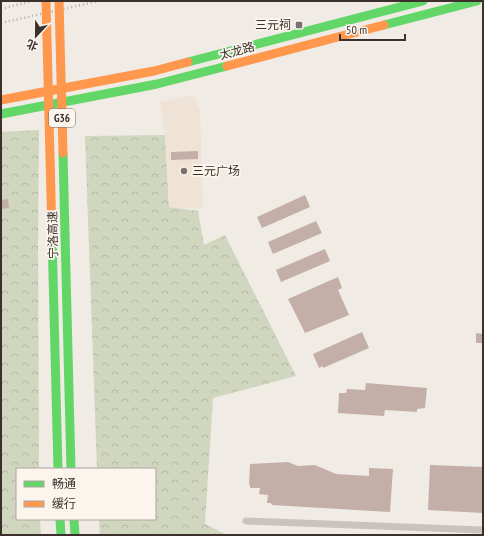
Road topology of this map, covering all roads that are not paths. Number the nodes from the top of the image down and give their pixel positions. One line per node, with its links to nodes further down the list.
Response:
1 (46, 1): 7 (main road, 宁洛高速 / G36, bridge)
2 (59, 1): 8 (main road, 宁洛高速 / G36, bridge)
3 (423, 1): 5 (main road, 太龙路)
4 (477, 1): 6 (main road, 太龙路)
5 (1, 100)
6 (1, 114)
7 (58, 468)
8 (71, 468)
9 (60, 520): 13 (main road)
10 (74, 520): 14 (main road)
11 (246, 521): 12 (street)
12 (483, 530)
13 (61, 535)
14 (75, 535)

